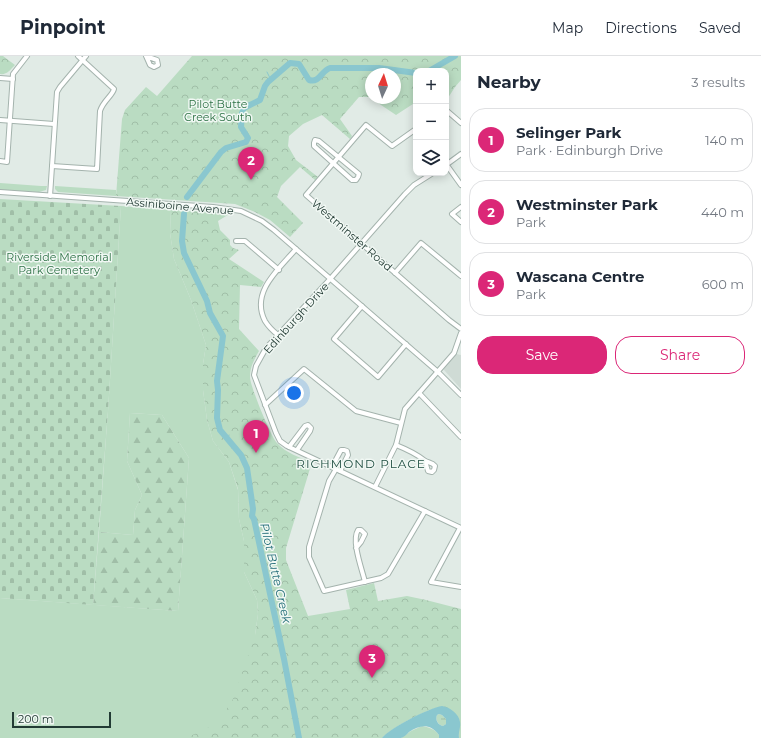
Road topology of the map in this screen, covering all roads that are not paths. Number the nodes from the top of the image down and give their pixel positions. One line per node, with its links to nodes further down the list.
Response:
1 (27, 56): 6 (street)
2 (78, 56): 4 (street)
3 (86, 56): 4 (street)
4 (83, 60): 11 (street); 18 (street)
5 (0, 78): 6 (street)
6 (13, 79): 9 (street)
7 (449, 113): 10 (street)
8 (0, 120): 9 (street)
9 (10, 120): 11 (street); 15 (street)
10 (461, 123)
11 (54, 124): 18 (street)
12 (413, 131): 14 (street, Westminster Road)
13 (461, 154): 16 (street)
14 (338, 157): 17 (street, Westminster Road); 17 (street); 17 (street)
15 (0, 161)
16 (449, 162)
17 (333, 164): 27 (street, Westminster Road)
18 (52, 166): 23 (street)
19 (449, 168): 21 (street)
20 (428, 176): 27 (street, Edinburgh Drive)
21 (461, 185)
22 (0, 192): 23 (street, Assiniboine Avenue)
23 (50, 196): 28 (street, Assiniboine Avenue)
24 (461, 207): 25 (street)
25 (461, 222)
26 (236, 241): 29 (street)
27 (361, 244): 30 (street, Westminster Road); 32 (street, Edinburgh Drive)
28 (296, 248): 29 (street); 32 (street, Assiniboine Avenue)
29 (279, 270): 36 (street)
30 (395, 273): 31 (street); 34 (street, Westminster Road)
31 (461, 276)
32 (331, 278): 33 (street, Assiniboine Avenue); 36 (street, Edinburgh Drive)
33 (362, 306): 37 (street, Assiniboine Avenue); 37 (street)
34 (461, 329)
35 (461, 333): 38 (street)
36 (278, 335): 41 (street, Edinburgh Drive)
37 (406, 344): 38 (street, Assiniboine Avenue)
38 (438, 372): 39 (street); 40 (street, Assiniboine Avenue)
39 (419, 393): 42 (street); 43 (street)
40 (461, 395)
41 (265, 405): 42 (street); 45 (street, Edinburgh Drive)
42 (401, 423): 44 (street)
43 (461, 437)
44 (396, 445): 47 (street); 49 (street)
45 (289, 447): 46 (street, Edinburgh Drive); 46 (street)
46 (297, 450): 48 (street, Edinburgh Drive)
47 (425, 460)
48 (336, 469): 49 (street, Edinburgh Drive); 53 (street)
49 (374, 487): 50 (street, Edinburgh Drive)
50 (425, 511): 51 (street, Edinburgh Drive); 53 (street)
51 (460, 528): 54 (street)
52 (356, 548): 53 (street)
53 (364, 582)
54 (461, 587)

